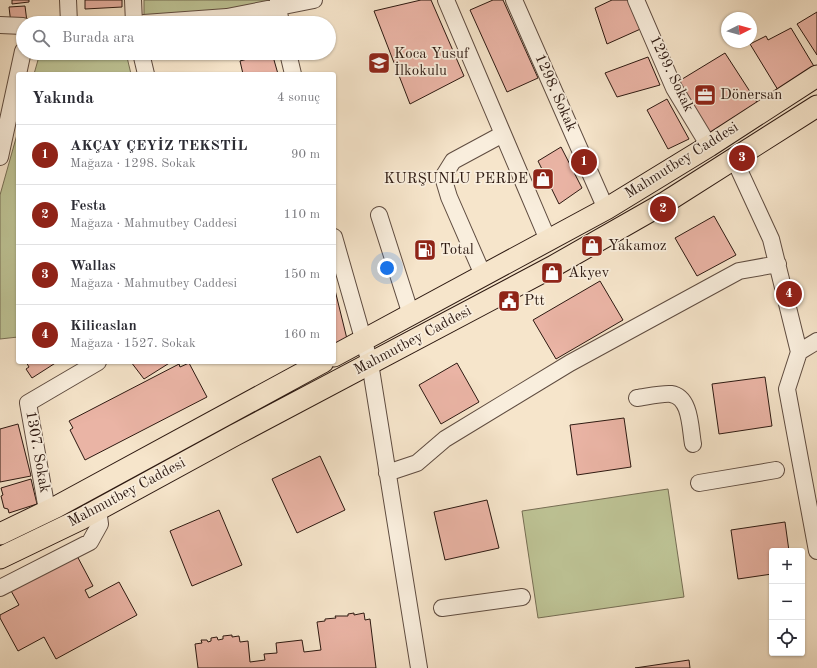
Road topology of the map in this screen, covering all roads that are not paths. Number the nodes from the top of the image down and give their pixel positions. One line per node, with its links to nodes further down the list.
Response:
1 (68, 0): 8 (street)
2 (133, 0): 9 (street)
3 (314, 0): 7 (street)
4 (446, 0): 23 (street)
5 (514, 0): 27 (street, 1298. Sokak)
6 (636, 0): 24 (street, 1299. Sokak)
7 (278, 4): 10 (street); 11 (street)
8 (69, 16)
9 (134, 16)
10 (231, 16)
11 (281, 16)
12 (0, 25): 13 (street)
13 (16, 26)
14 (21, 60): 17 (street)
15 (143, 60): 18 (street)
16 (290, 60): 19 (street)
17 (18, 72)
18 (146, 72)
19 (293, 72)
20 (817, 76): 24 (main road, Mahmutbey Caddesi)
21 (16, 83): 25 (street)
22 (817, 106): 26 (main road, Mahmutbey Caddesi)
23 (503, 134): 29 (street); 32 (street)
24 (709, 146): 27 (main road, Mahmutbey Caddesi)
25 (0, 157)
26 (734, 159): 31 (street); 38 (main road, Mahmutbey Caddesi)
27 (606, 209): 29 (main road, Mahmutbey Caddesi)
28 (379, 215): 33 (street)
29 (548, 240): 32 (main road, Mahmutbey Caddesi)
30 (336, 244): 34 (street)
31 (778, 264): 36 (street); 44 (street)
32 (483, 275): 33 (main road, Mahmutbey Caddesi)
33 (411, 314): 34 (main road, Mahmutbey Caddesi)
34 (363, 341): 37 (main road, Mahmutbey Caddesi); 38 (street)
35 (817, 341): 36 (street)
36 (799, 352): 49 (street)
37 (336, 355)
38 (370, 363): 44 (street); 46 (main road, Mahmutbey Caddesi)
39 (95, 364): 47 (street, 1307. Sokak)
40 (319, 364): 47 (main road, Mahmutbey Caddesi)
41 (637, 398): 42 (street)
42 (693, 444)
43 (776, 470): 45 (street)
44 (388, 473): 54 (street)
45 (699, 483)
46 (98, 509): 50 (main road, Mahmutbey Caddesi); 51 (street)
47 (47, 510): 48 (main road, Mahmutbey Caddesi)
48 (0, 534)
49 (817, 551)
50 (0, 558)
51 (0, 588)
52 (522, 597): 53 (street)
53 (442, 608)
54 (419, 668)

